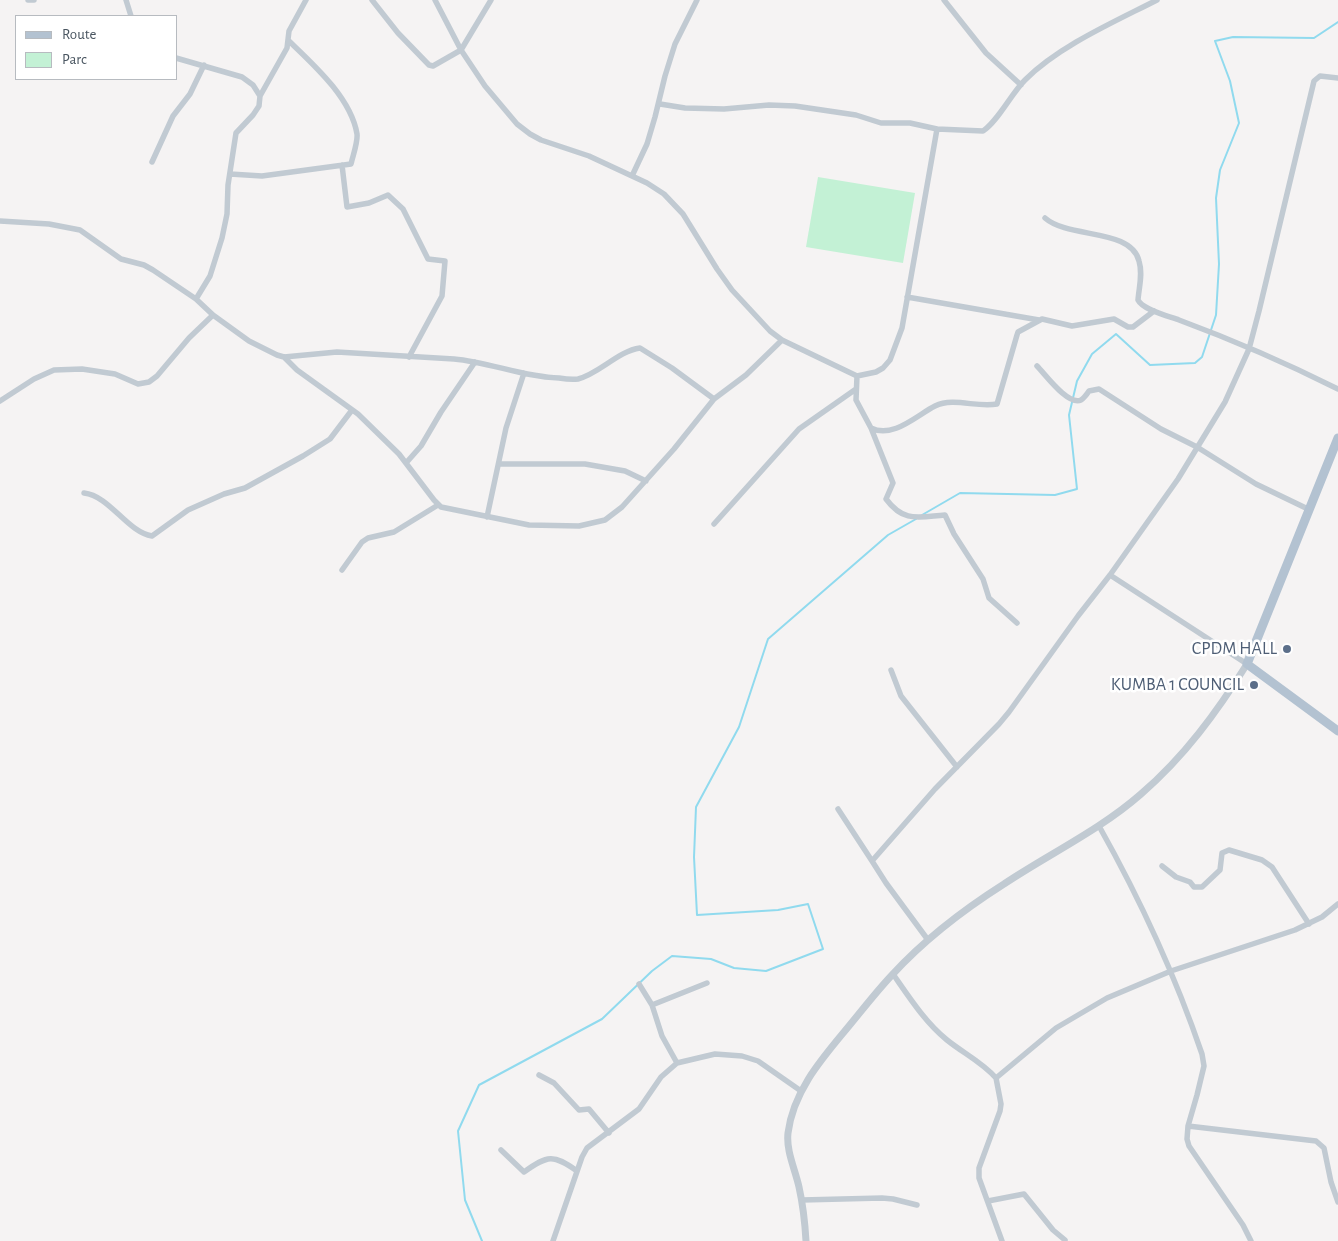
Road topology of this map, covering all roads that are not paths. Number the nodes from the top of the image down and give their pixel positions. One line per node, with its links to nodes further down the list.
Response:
1 (28, 0): 2 (street)
2 (34, 0)
3 (126, 0): 11 (street)
4 (306, 0): 12 (street)
5 (372, 0): 13 (street)
6 (435, 0): 13 (street)
7 (491, 0): 13 (street)
8 (696, 0): 19 (street)
9 (944, 0): 17 (street)
10 (1157, 0): 17 (street)
11 (131, 15)
12 (289, 42): 18 (street); 22 (street)
13 (461, 50): 24 (street)
14 (178, 58): 15 (street)
15 (204, 65): 18 (street); 21 (street)
16 (1338, 78): 33 (street)
17 (1021, 85): 20 (street)
18 (260, 96): 23 (street)
19 (660, 104): 20 (street); 24 (street)
20 (937, 129): 27 (street)
21 (152, 162)
22 (342, 165): 23 (street); 35 (street)
23 (230, 174): 28 (street)
24 (632, 176): 32 (street)
25 (1045, 218): 29 (street)
26 (0, 221): 28 (street)
27 (907, 297): 31 (street); 39 (street)
28 (196, 299): 30 (street)
29 (1154, 311): 31 (street); 33 (street)
30 (213, 315): 34 (street); 43 (street)
31 (1039, 320): 45 (street)
32 (782, 340): 39 (street); 42 (street)
33 (1249, 349): 41 (street); 47 (street)
34 (284, 357): 35 (street); 44 (street)
35 (409, 357): 36 (street)
36 (475, 362): 38 (street); 49 (street)
37 (1037, 366): 47 (street)
38 (524, 373): 42 (street); 50 (street)
39 (857, 376): 40 (street)
40 (856, 389): 45 (street); 56 (street)
41 (1338, 389)
42 (714, 399): 51 (street)
43 (0, 401)
44 (352, 410): 49 (street); 52 (street)
45 (871, 428): 59 (street)
46 (1338, 438): 48 (main road)
47 (1197, 447): 54 (street); 58 (street)
48 (1336, 453): 54 (main road)
49 (406, 463): 53 (street)
50 (499, 464): 51 (street); 55 (street)
51 (646, 481): 55 (street)
52 (84, 493)
53 (438, 505): 55 (street); 57 (street)
54 (1310, 510): 60 (main road)
55 (487, 517)
56 (714, 524)
57 (342, 570)
58 (1110, 575): 60 (street); 63 (street)
59 (1017, 623)
60 (1247, 664): 62 (main road); 65 (street)
61 (892, 670): 63 (street)
62 (1338, 731)
63 (957, 768): 66 (street)
64 (838, 809): 66 (street)
65 (1099, 826): 70 (street); 71 (street)
66 (872, 860): 70 (street)
67 (1162, 866): 69 (street)
68 (1338, 904): 69 (street)
69 (1309, 924): 71 (street)
70 (928, 940): 72 (street)
71 (1171, 971): 78 (street); 80 (street)
72 (893, 974): 78 (street); 79 (street)
73 (639, 984): 75 (street)
74 (707, 984): 75 (street)
75 (652, 1005): 76 (street)
76 (677, 1064): 79 (street); 81 (street)
77 (539, 1075): 81 (street)
78 (996, 1078): 85 (street)
79 (801, 1091): 84 (street)
80 (1188, 1126): 86 (street); 92 (street)
81 (609, 1132): 83 (street)
82 (501, 1150): 83 (street)
83 (577, 1171): 89 (street)
84 (802, 1200): 87 (street); 90 (street)
85 (988, 1201): 88 (street); 91 (street)
86 (1338, 1202)
87 (917, 1205)
88 (1066, 1240)
89 (553, 1241)
90 (806, 1241)
91 (1002, 1241)
92 (1251, 1241)

